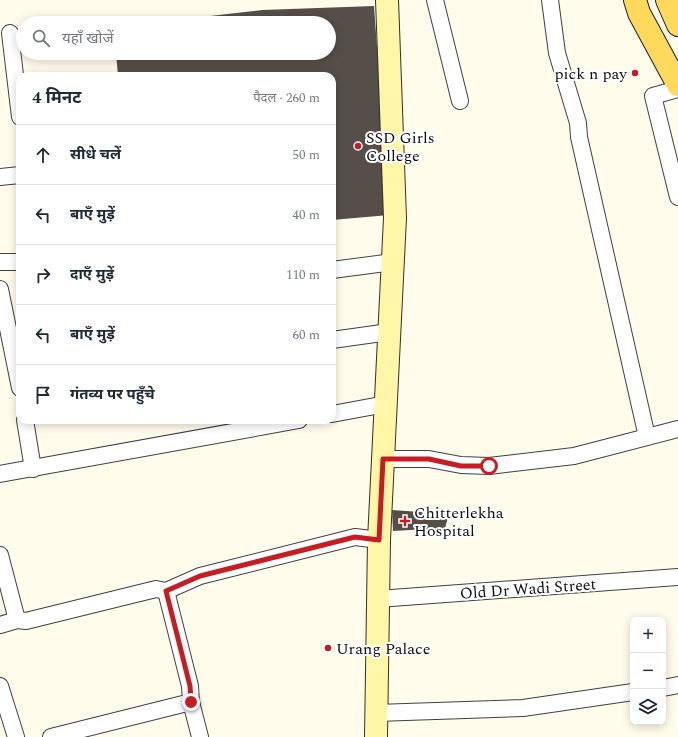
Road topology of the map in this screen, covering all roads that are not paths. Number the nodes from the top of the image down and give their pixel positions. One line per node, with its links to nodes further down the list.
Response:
1 (387, 0): 17 (street)
2 (435, 0): 11 (street)
3 (550, 0): 28 (street)
4 (635, 0): 9 (main road)
5 (667, 0): 6 (main road)
6 (678, 25)
7 (11, 33): 8 (street)
8 (16, 80)
9 (678, 85)
10 (678, 89): 14 (street)
11 (460, 101)
12 (16, 175): 13 (street)
13 (0, 177)
14 (678, 196)
15 (0, 262): 16 (street)
16 (16, 262)
17 (393, 262): 18 (street); 20 (street)
18 (336, 269)
19 (0, 290): 22 (street)
20 (389, 332): 21 (street); 23 (street)
21 (336, 339)
22 (16, 368)
23 (386, 404): 24 (street); 29 (street)
24 (336, 413)
25 (26, 424): 30 (street)
26 (277, 424): 30 (street)
27 (678, 429): 28 (street)
28 (647, 437): 29 (street)
29 (383, 459): 32 (street)
30 (33, 469): 31 (street)
31 (0, 474)
32 (379, 540): 35 (street); 36 (street)
33 (0, 555): 37 (street)
34 (678, 577): 36 (street, Old Dr Wadi Street)
35 (166, 591): 37 (street); 43 (street)
36 (378, 600): 44 (street)
37 (17, 620): 38 (street)
38 (0, 625)
39 (0, 686): 45 (street)
40 (678, 686): 41 (street)
41 (666, 688)
42 (630, 692): 44 (street)
43 (191, 702): 46 (street); 47 (street)
44 (376, 713): 48 (street)
45 (16, 737)
46 (51, 737)
47 (200, 737)
48 (376, 737)

